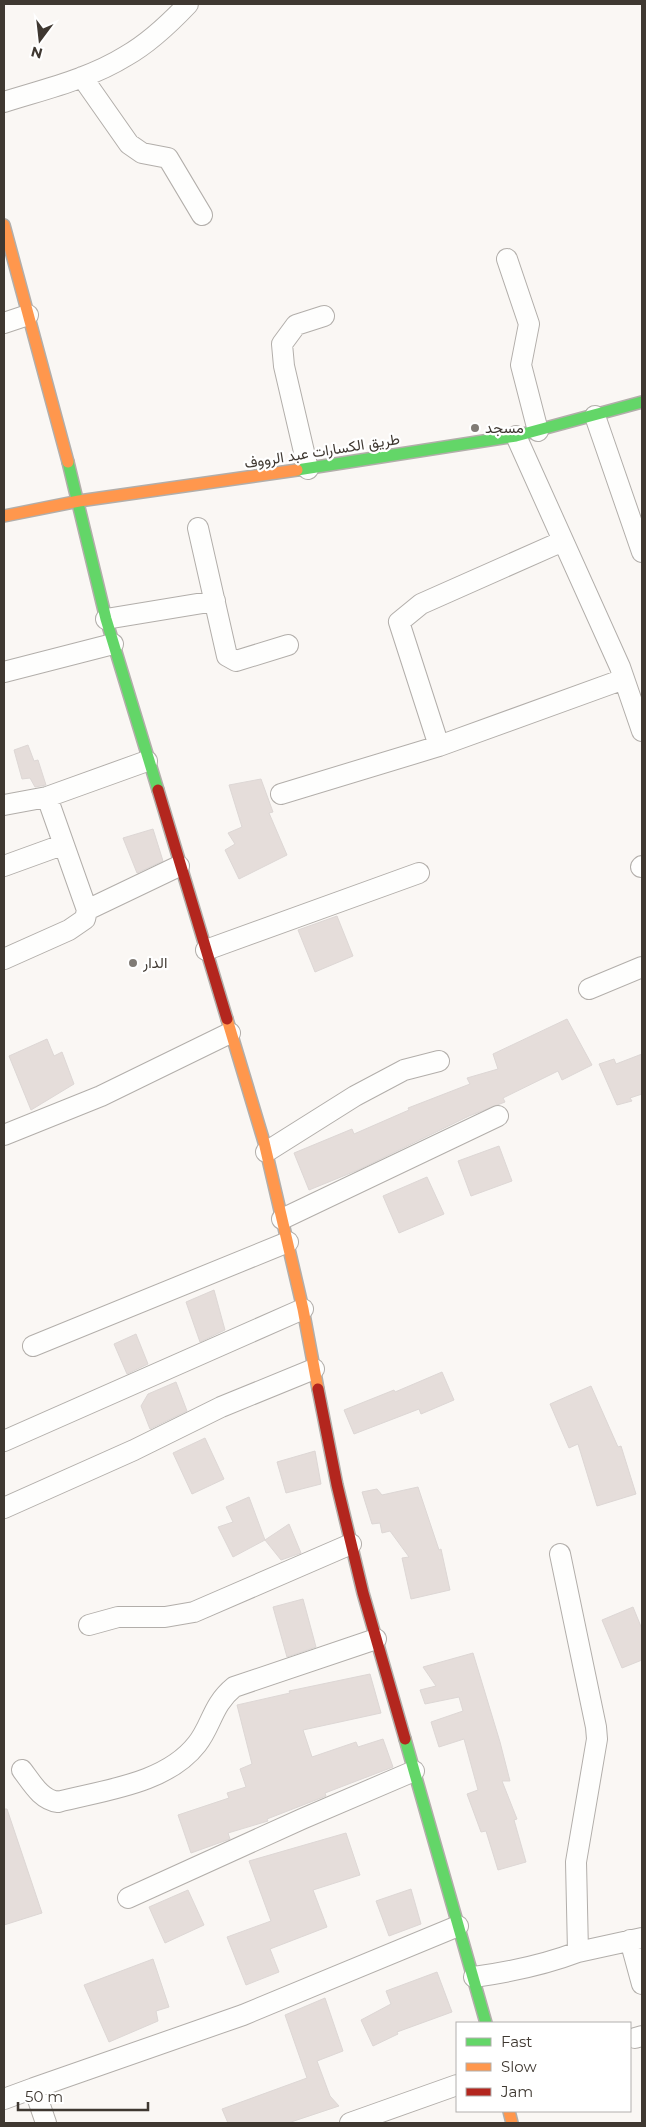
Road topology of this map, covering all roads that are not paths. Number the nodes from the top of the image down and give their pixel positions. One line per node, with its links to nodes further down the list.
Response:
1 (188, 4): 2 (street)
2 (82, 77): 3 (street); 4 (street)
3 (4, 102)
4 (202, 215)
5 (4, 225): 7 (street)
6 (507, 259): 12 (street)
7 (28, 315): 9 (street); 15 (street)
8 (324, 316): 14 (street)
9 (4, 323)
10 (642, 402): 11 (street, طريق الكسارات عبد الرووف)
11 (595, 416): 12 (street, طريق الكسارات عبد الرووف); 19 (street)
12 (538, 430): 13 (street, طريق الكسارات عبد الرووف)
13 (516, 436): 14 (street, طريق الكسارات عبد الرووف); 18 (street)
14 (308, 469): 15 (street, طريق الكسارات عبد الرووف)
15 (79, 501): 16 (street, طريق الكسارات عبد الرووف); 21 (street)
16 (4, 516)
17 (198, 528): 20 (street)
18 (563, 541): 25 (street); 27 (street)
19 (642, 552)
20 (215, 601): 21 (street); 23 (street)
21 (106, 619): 22 (street)
22 (113, 644): 24 (street); 28 (street)
23 (288, 645)
24 (4, 672)
25 (624, 679): 26 (street); 27 (street)
26 (642, 731)
27 (440, 746): 29 (street)
28 (147, 761): 30 (street); 34 (street)
29 (281, 794)
30 (46, 798): 31 (street); 32 (street)
31 (4, 805)
32 (62, 845): 33 (street); 36 (street)
33 (4, 866)
34 (180, 866): 36 (street); 37 (street)
35 (419, 873): 37 (street)
36 (87, 910): 38 (street)
37 (206, 950): 41 (street)
38 (4, 959)
39 (642, 967): 40 (street)
40 (588, 989)
41 (230, 1033): 44 (street); 45 (street)
42 (439, 1061): 45 (street)
43 (498, 1116): 46 (street)
44 (4, 1135)
45 (266, 1152): 46 (street)
46 (282, 1219): 47 (street)
47 (288, 1242): 48 (street); 49 (street)
48 (303, 1309): 50 (street); 51 (street)
49 (33, 1346)
50 (314, 1369): 52 (street); 53 (street)
51 (4, 1441)
52 (4, 1508)
53 (352, 1544): 55 (street); 56 (street)
54 (560, 1554): 62 (street)
55 (89, 1624)
56 (376, 1639): 57 (street); 58 (street)
57 (22, 1770)
58 (414, 1771): 59 (street); 60 (street)
59 (128, 1898)
60 (458, 1926): 63 (street); 67 (street)
61 (636, 1938): 62 (street); 64 (street)
62 (578, 1952): 63 (street)
63 (474, 1977): 65 (street)
64 (642, 1984)
65 (486, 2022)
66 (456, 2085): 70 (street)
67 (34, 2088): 68 (street); 69 (street)
68 (4, 2099)
69 (46, 2123)
70 (350, 2123)

